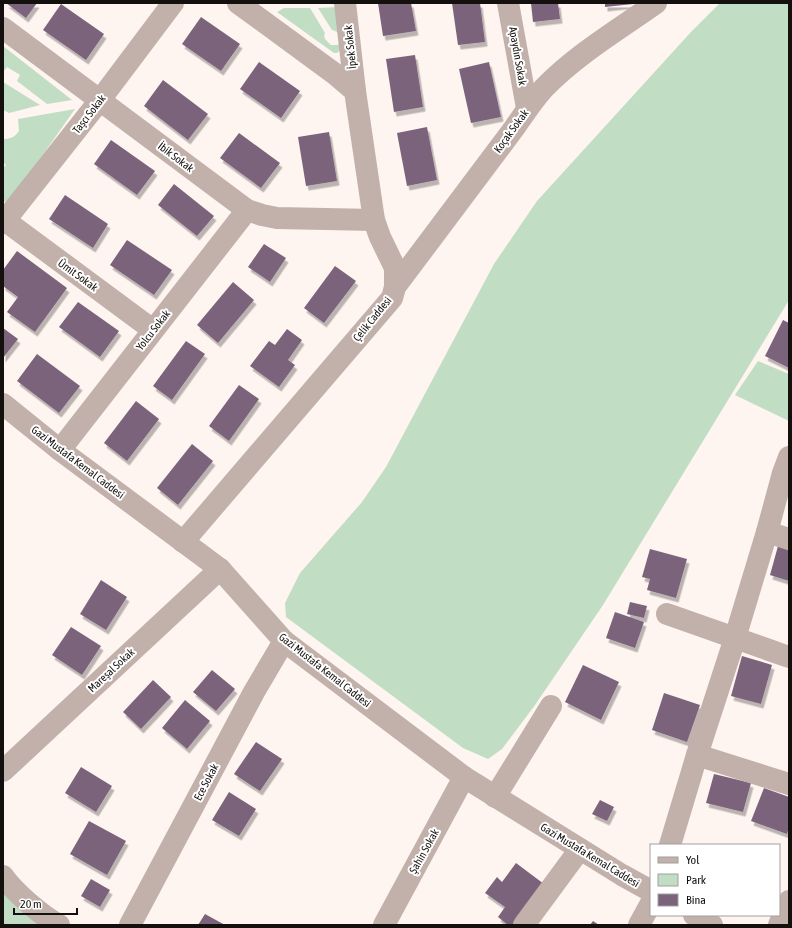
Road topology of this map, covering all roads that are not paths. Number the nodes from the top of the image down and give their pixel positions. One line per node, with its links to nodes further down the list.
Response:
1 (173, 3): 8 (street, Taşcı Sokak)
2 (238, 3): 7 (street)
3 (345, 3): 7 (street, İpek Sokak)
4 (508, 3): 9 (street, Apaydın Sokak)
5 (656, 3): 9 (street, Koçak Sokak)
6 (3, 28): 8 (street, İbik Sokak)
7 (355, 91): 11 (street, Çelik Caddesi)
8 (100, 100): 10 (street, İbik Sokak); 12 (street, Taşcı Sokak)
9 (527, 108): 13 (street, Koçak Sokak)
10 (247, 210): 11 (street, İbik Sokak); 14 (street, Yolcu Sokak)
11 (374, 220): 13 (street, Çelik Caddesi)
12 (4, 221): 14 (street, Ümit Sokak)
13 (395, 287): 20 (street, Çelik Caddesi)
14 (153, 330): 16 (street, Yolcu Sokak)
15 (3, 404): 16 (street, Gazi Mustafa Kemal Caddesi)
16 (60, 450): 20 (street, Gazi Mustafa Kemal Caddesi)
17 (789, 457): 18 (street)
18 (767, 532): 19 (street); 23 (street)
19 (789, 539)
20 (183, 542): 21 (street, Gazi Mustafa Kemal Caddesi)
21 (220, 569): 24 (street, Gazi Mustafa Kemal Caddesi); 28 (street, Mareşal Sokak)
22 (667, 614): 23 (street)
23 (735, 638): 25 (street); 27 (street)
24 (284, 641): 29 (street, Gazi Mustafa Kemal Caddesi); 40 (street, Ece Sokak)
25 (789, 657)
26 (551, 706): 31 (street)
27 (697, 755): 30 (street); 32 (street)
28 (3, 771)
29 (464, 777): 31 (street, Gazi Mustafa Kemal Caddesi); 41 (street, Şahin Sokak)
30 (789, 784)
31 (495, 797): 33 (street, Gazi Mustafa Kemal Caddesi)
32 (670, 844)
33 (580, 849): 35 (street, Gazi Mustafa Kemal Caddesi); 42 (street)
34 (3, 876): 39 (street)
35 (650, 890)
36 (789, 901): 45 (street)
37 (650, 905): 43 (street)
38 (696, 916): 44 (street)
39 (60, 925)
40 (130, 925)
41 (384, 925)
42 (524, 925)
43 (639, 925)
44 (712, 925)
45 (779, 925)

